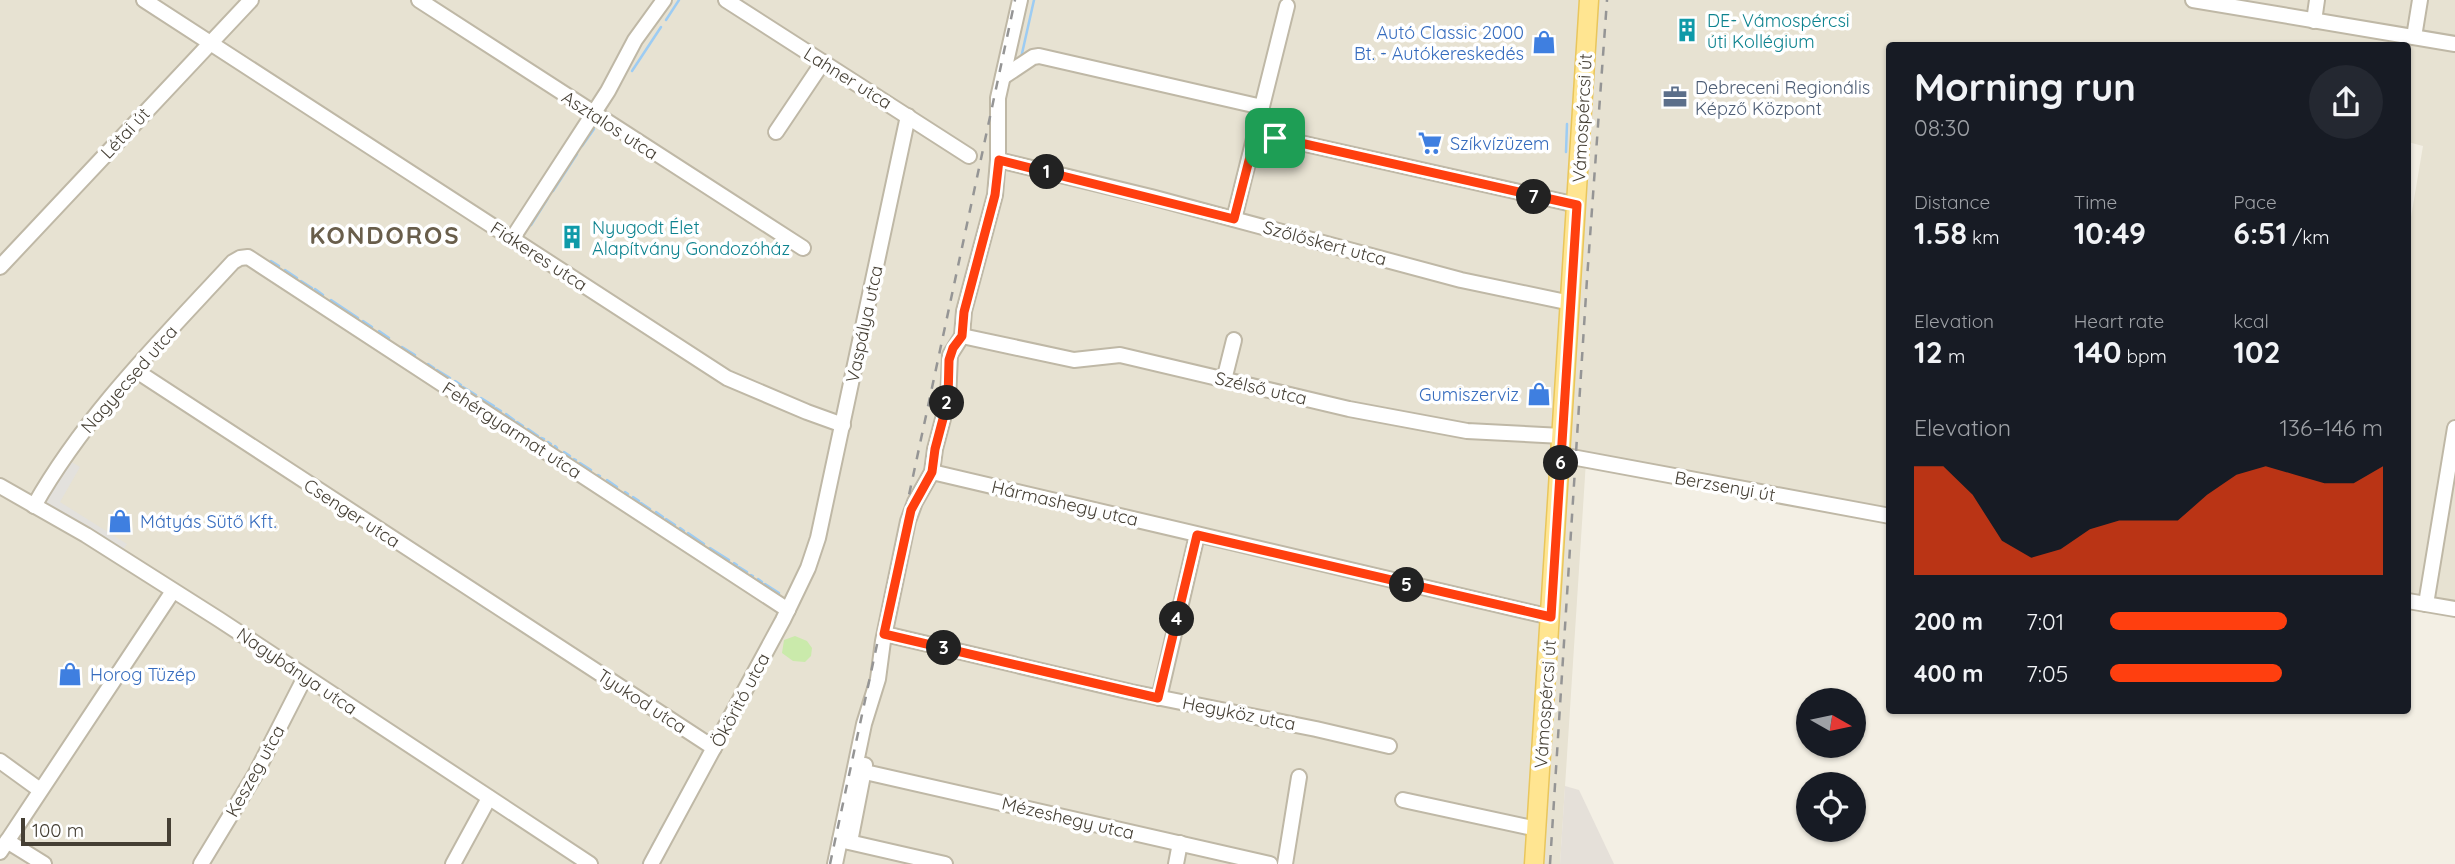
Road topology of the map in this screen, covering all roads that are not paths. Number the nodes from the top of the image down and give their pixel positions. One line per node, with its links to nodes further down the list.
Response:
1 (144, 0): 14 (street, Fiákeres utca)
2 (251, 0): 14 (street, Létai út)
3 (419, 0): 19 (street, Asztalos utca)
4 (664, 0): 19 (street)
5 (726, 0): 16 (street, Lahner utca)
6 (1020, 0): 17 (street)
7 (1589, 0): 25 (main road, Vámospércsi út)
8 (2197, 0): 12 (street)
9 (2317, 0): 12 (street)
10 (2420, 0): 13 (street)
11 (1287, 6): 18 (street)
12 (2314, 21): 13 (street)
13 (2414, 37): 15 (street)
14 (211, 43): 27 (street, Fiákeres utca); 30 (street, Létai út)
15 (2455, 44)
16 (823, 62): 20 (street, Lahner utca); 21 (street)
17 (1003, 77): 18 (street); 24 (street)
18 (1262, 107): 22 (street)
19 (593, 114): 27 (street); 28 (street, Asztalos utca)
20 (908, 116): 23 (street, Lahner utca); 36 (street, Vaspálya utca)
21 (776, 132)
22 (1256, 133): 25 (street); 26 (street)
23 (969, 156)
24 (999, 160): 26 (street, Szőlőskert utca); 32 (street)
25 (1577, 205): 31 (main road, Vámospércsi út)
26 (1234, 219): 31 (street, Szőlőskert utca)
27 (512, 239): 36 (street, Fiákeres utca)
28 (803, 248)
29 (235, 260): 34 (street, Nagyecsed utca); 50 (street, Fehérgyarmat utca)
30 (0, 267)
31 (1571, 303): 38 (main road, Vámospércsi út)
32 (962, 336): 35 (street, Szélső utca); 40 (street)
33 (1234, 340): 35 (street)
34 (135, 370): 42 (street, Nagyecsed utca); 53 (street, Csenger utca)
35 (1224, 380): 38 (street, Szélső utca)
36 (844, 425): 44 (street, Vaspálya utca)
37 (2455, 428): 48 (street)
38 (1562, 436): 39 (main road, Vámospércsi út)
39 (1561, 455): 43 (street, Berzsenyi út); 51 (main road, Vámospércsi út)
40 (932, 472): 45 (street, Hármashegy utca); 52 (street)
41 (0, 486): 42 (street, Nagybánya utca)
42 (34, 506): 46 (street, Nagybánya utca)
43 (1886, 515)
44 (820, 532): 50 (street, Ököritó utca)
45 (1197, 535): 51 (street, Hármashegy utca); 55 (street)
46 (173, 591): 54 (street, Nagybánya utca); 62 (street)
47 (2411, 602): 48 (street)
48 (2426, 604): 49 (street)
49 (2455, 609)
50 (788, 610): 58 (street, Ököritó utca)
51 (1551, 617): 65 (main road, Vámospércsi út)
52 (884, 634): 55 (street, Hegyköz utca); 57 (street)
53 (570, 655): 58 (street, Tyukod utca)
54 (306, 677): 63 (street, Nagybánya utca); 70 (street, Keszeg utca)
55 (1158, 698): 56 (street, Hegyköz utca)
56 (1389, 746)
57 (860, 747): 60 (street); 66 (street)
58 (714, 748): 73 (street, Ököritó utca)
59 (0, 761): 62 (street)
60 (865, 772): 66 (street); 67 (street, Mézeshegy utca)
61 (1299, 776): 78 (street)
62 (40, 790): 68 (street)
63 (489, 798): 71 (street); 72 (street, Nagybánya utca)
64 (1403, 800): 65 (street)
65 (1537, 830): 79 (main road, Vámospércsi út)
66 (845, 841): 74 (street); 75 (street)
67 (1180, 844): 76 (street); 77 (street, Mézeshegy utca)
68 (3, 846): 69 (street)
69 (44, 864)
70 (201, 864)
71 (453, 864)
72 (590, 864)
73 (651, 864)
74 (835, 864)
75 (945, 864)
76 (1176, 864)
77 (1270, 864)
78 (1285, 864)
79 (1534, 864)

